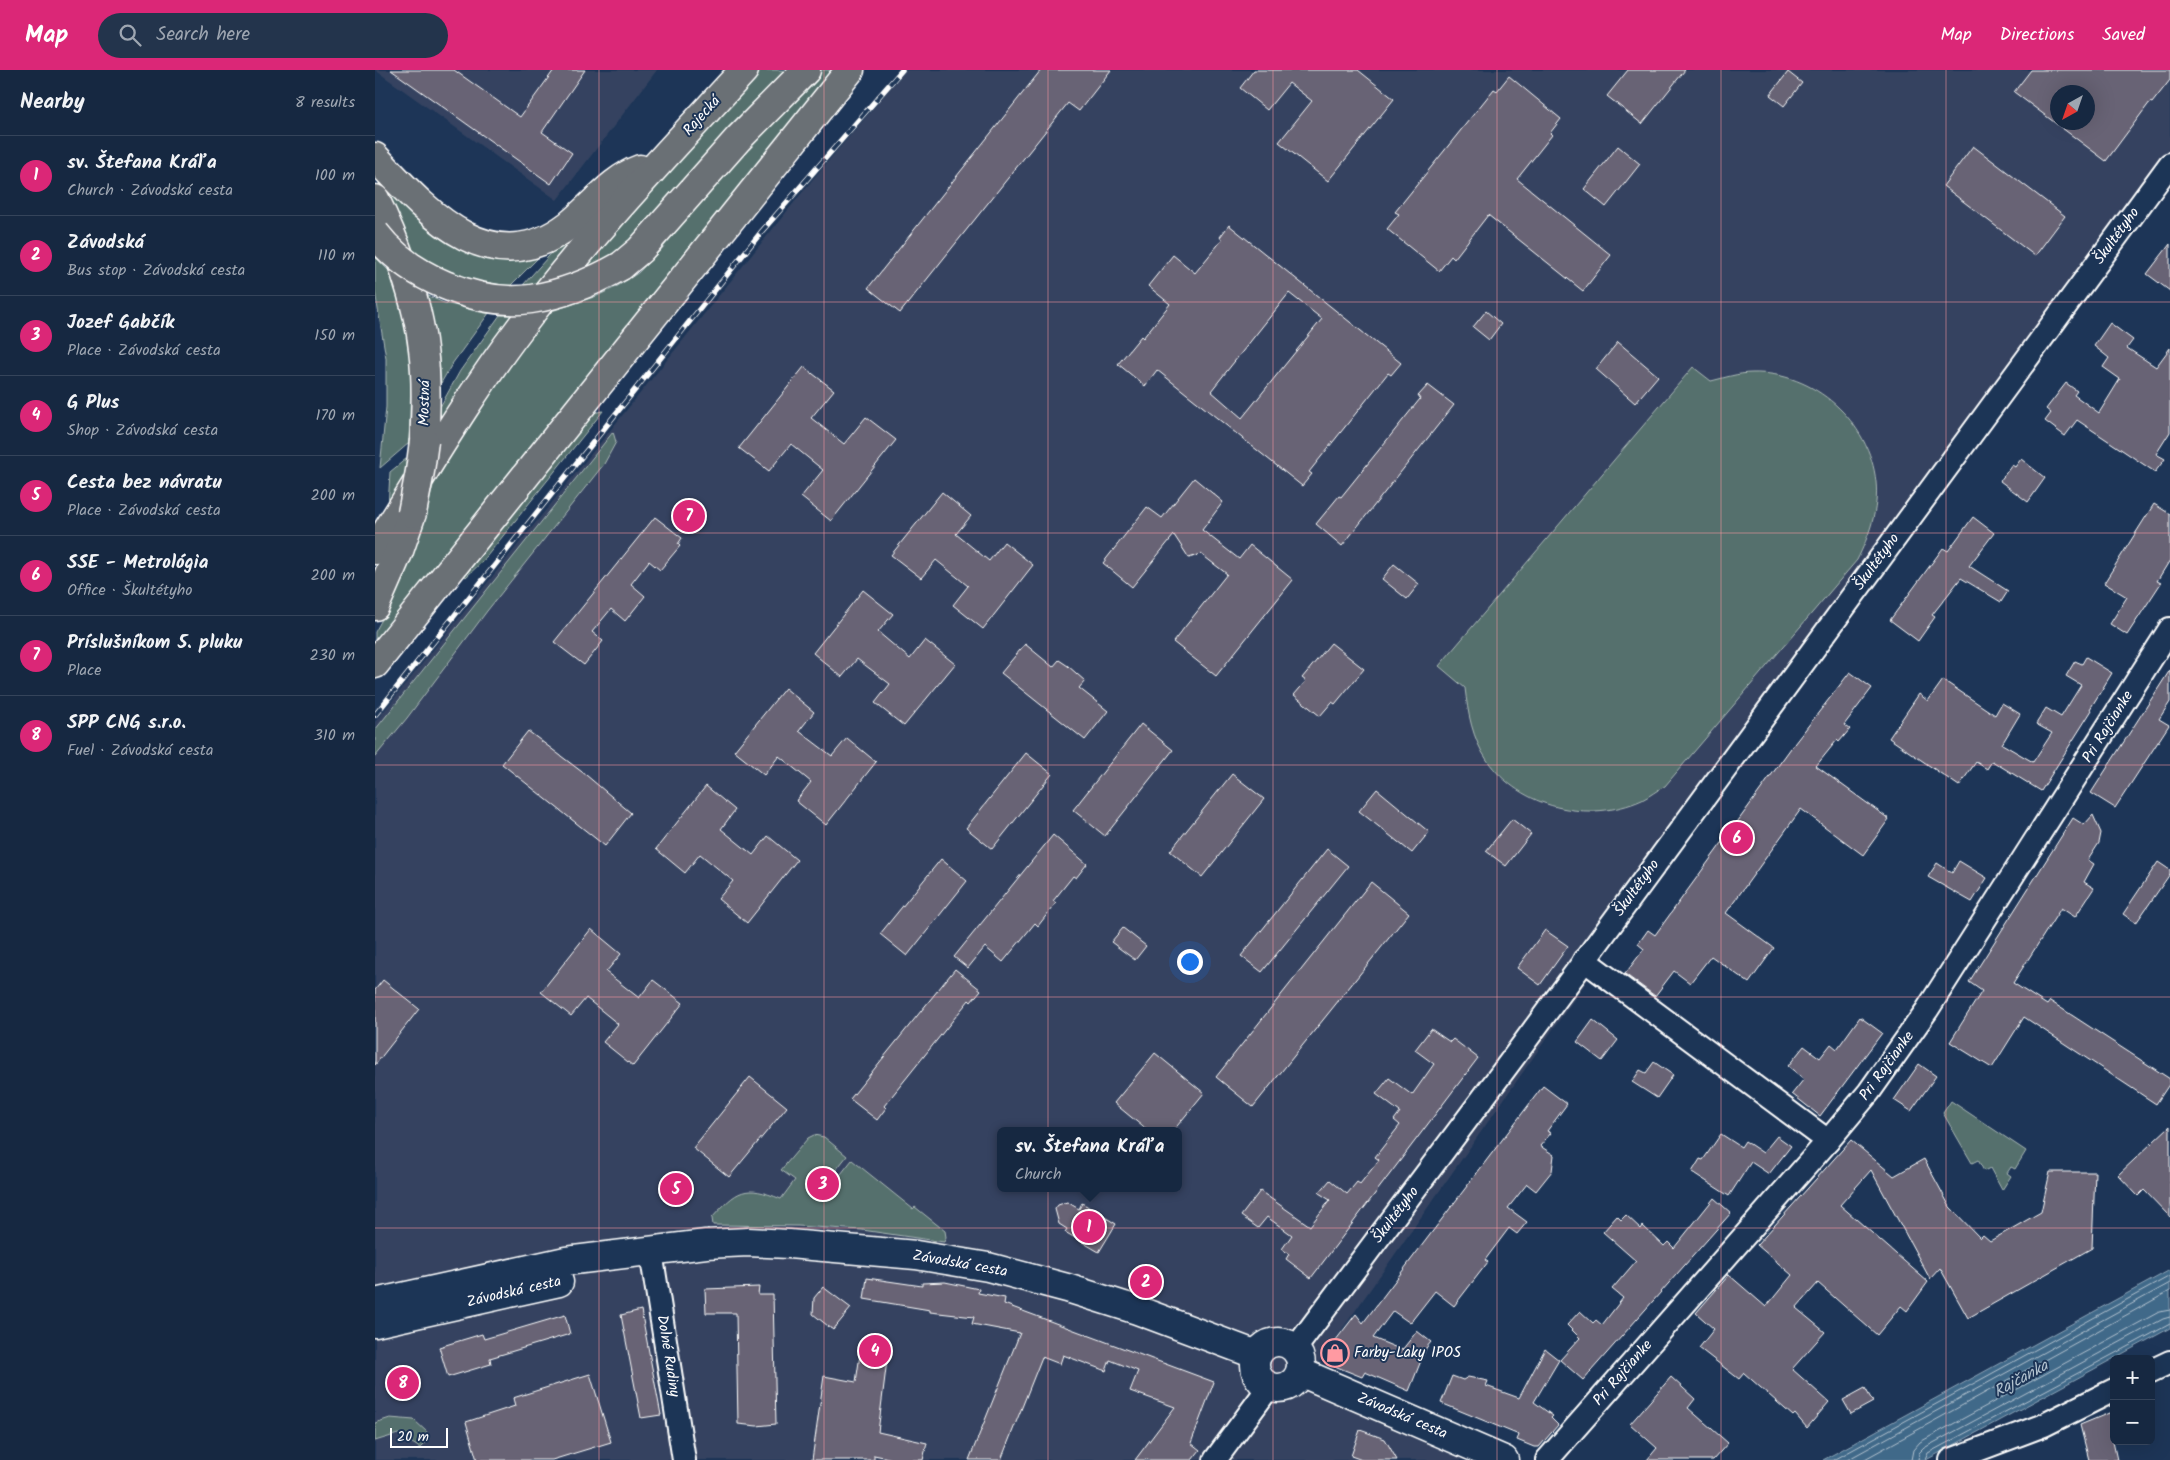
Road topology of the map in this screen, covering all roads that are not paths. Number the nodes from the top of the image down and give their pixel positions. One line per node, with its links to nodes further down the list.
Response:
1 (744, 70): 5 (main road, Rajecká)
2 (806, 70): 8 (main road, bridge)
3 (850, 70): 12 (main road)
4 (375, 157): 5 (main road)
5 (660, 162): 9 (main road, Rajecká)
6 (2170, 164): 13 (street, Škultétyho)
7 (375, 199): 10 (main road, Mostná, bridge)
8 (375, 233)
9 (375, 550)
10 (375, 606)
11 (2170, 629): 14 (street, Pri Rajčianke)
12 (375, 664)
13 (1584, 960): 14 (street); 19 (street, Škultétyho)
14 (1828, 1141): 27 (street, Pri Rajčianke)
15 (651, 1252): 16 (street, Závodská cesta); 17 (street, Závodská cesta); 18 (street, Závodská cesta); 24 (street, Dolné Rudiny)
16 (375, 1303)
17 (375, 1323)
18 (1257, 1355): 19 (street); 22 (street)
19 (1298, 1360): 22 (street); 26 (street, Závodská cesta)
20 (2170, 1362): 21 (street)
21 (2155, 1369)
22 (1269, 1387): 25 (street)
23 (2110, 1392): 28 (street)
24 (684, 1460)
25 (1215, 1460)
26 (1504, 1460)
27 (1547, 1460)
28 (1951, 1460)

